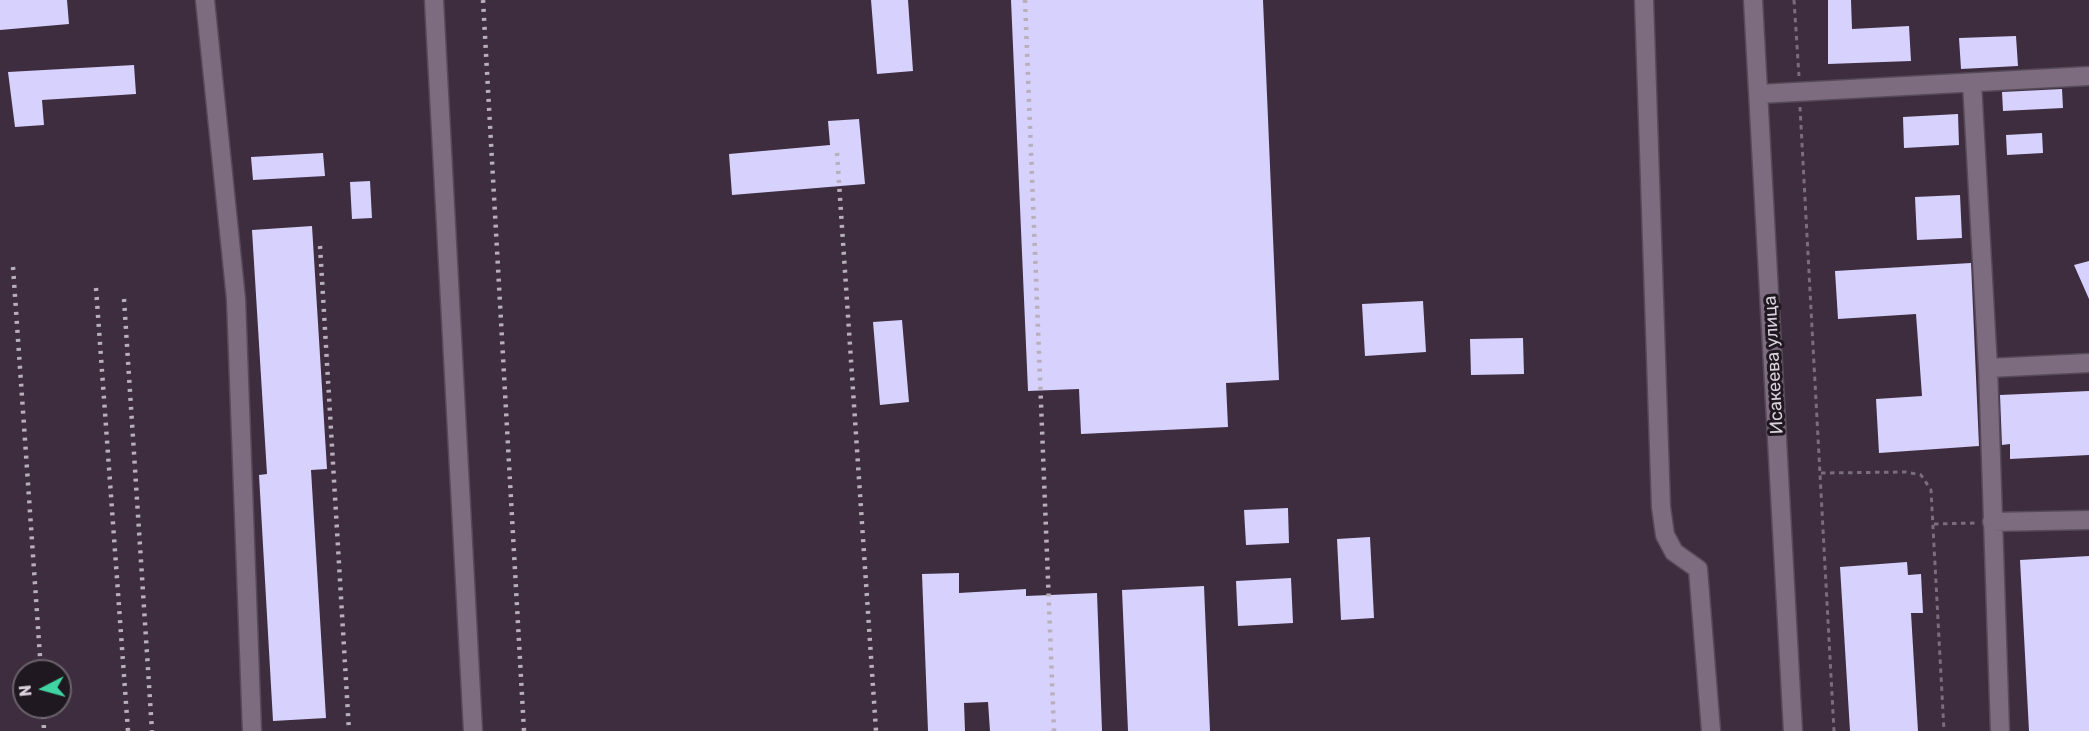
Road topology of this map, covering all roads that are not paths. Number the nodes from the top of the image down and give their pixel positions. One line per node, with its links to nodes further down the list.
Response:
1 (205, 0): 12 (street)
2 (434, 0): 13 (street)
3 (1644, 0): 14 (street)
4 (1753, 0): 7 (street, Исакеева улица)
5 (2089, 76): 6 (street)
6 (1972, 83): 7 (street); 9 (street)
7 (1759, 94): 15 (street, Исакеева улица)
8 (2089, 363): 9 (street)
9 (1988, 368): 11 (street)
10 (2089, 520): 11 (street)
11 (1992, 522): 16 (street)
12 (252, 731)
13 (472, 731)
14 (1710, 731)
15 (1793, 731)
16 (2000, 731)

